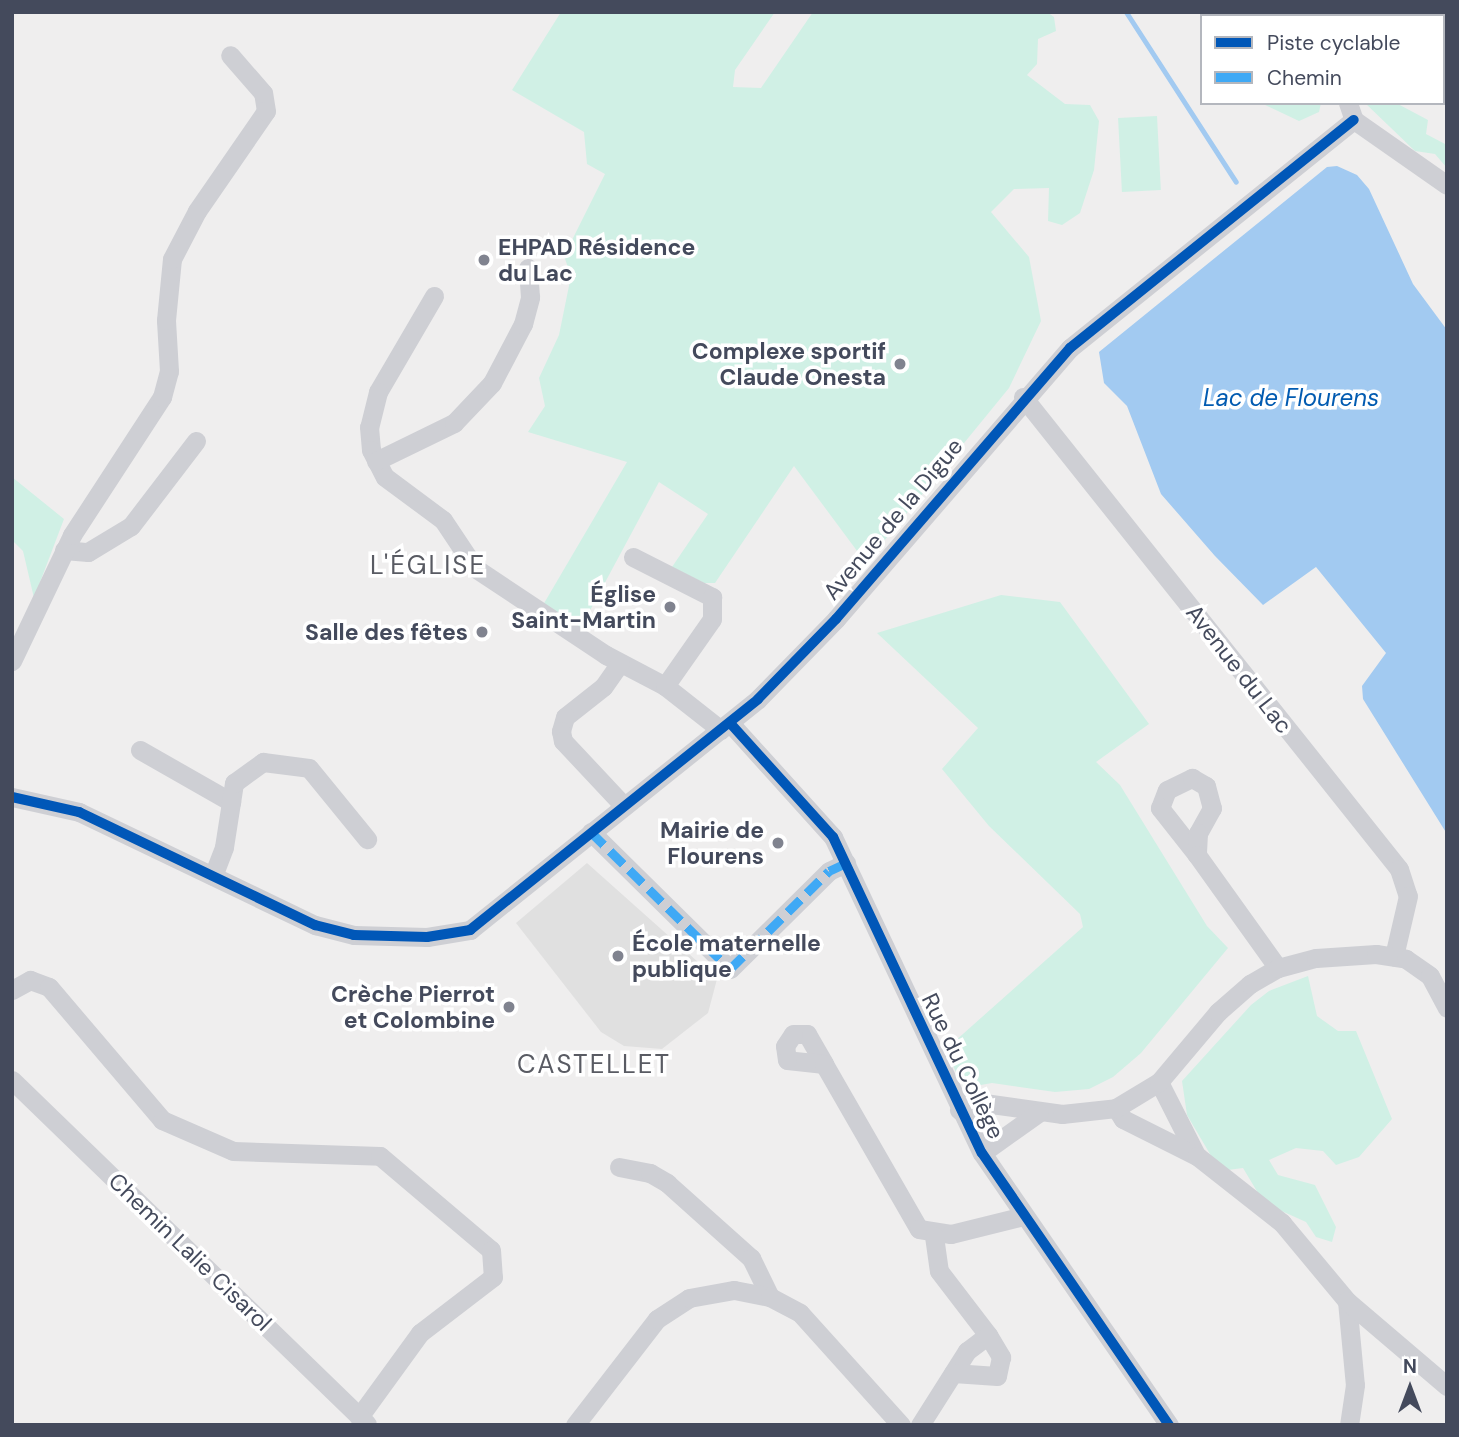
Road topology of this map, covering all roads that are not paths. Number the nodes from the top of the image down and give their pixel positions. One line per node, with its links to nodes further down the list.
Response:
1 (230, 55): 9 (street)
2 (1347, 118): 3 (street, Avenue de la Digue); 6 (street, Avenue de la Digue)
3 (1447, 185)
4 (528, 268): 8 (street)
5 (434, 296): 8 (street)
6 (1023, 397): 15 (street, Avenue de la Digue); 26 (street, Avenue du Lac)
7 (196, 442): 9 (street)
8 (376, 461): 12 (street, Rue du Collège)
9 (64, 550): 11 (street)
10 (633, 557): 13 (street)
11 (12, 661)
12 (620, 663): 13 (street, Rue du Collège); 20 (street)
13 (665, 685): 15 (street, Rue du Collège)
14 (570, 722): 17 (street)
15 (725, 727): 20 (street, Avenue de la Digue); 24 (street, Rue du Collège)
16 (140, 750): 19 (street)
17 (610, 783)
18 (12, 797): 25 (street)
19 (231, 802): 22 (street); 25 (street)
20 (624, 806): 21 (street, Avenue de la Digue)
21 (591, 832): 24 (street); 25 (street, Avenue de la Digue)
22 (367, 839)
23 (1197, 855): 27 (street)
24 (846, 863): 34 (street, Rue du Collège)
25 (213, 876)
26 (1394, 956): 27 (street); 29 (street)
27 (1278, 968): 32 (street)
28 (12, 990): 46 (street)
29 (1447, 1008)
30 (824, 1064): 40 (street)
31 (12, 1080): 46 (street, Chemin Lalie Cisarol)
32 (1159, 1082): 33 (street); 37 (street)
33 (1116, 1108): 35 (street); 37 (street)
34 (958, 1110): 35 (street); 36 (street, Rue du Collège)
35 (1038, 1113): 36 (street)
36 (982, 1153): 39 (street, Rue du Collège)
37 (1196, 1156): 42 (street)
38 (619, 1167): 41 (street)
39 (1024, 1216): 40 (street); 50 (street, Rue du Collège)
40 (934, 1236): 43 (street)
41 (770, 1297): 47 (street); 48 (street)
42 (1347, 1301): 45 (street); 51 (street)
43 (988, 1335): 44 (street); 44 (street)
44 (953, 1373): 49 (street)
45 (1447, 1386)
46 (364, 1421)
47 (895, 1423)
48 (575, 1425)
49 (920, 1425)
50 (1168, 1425)
51 (1349, 1425)

